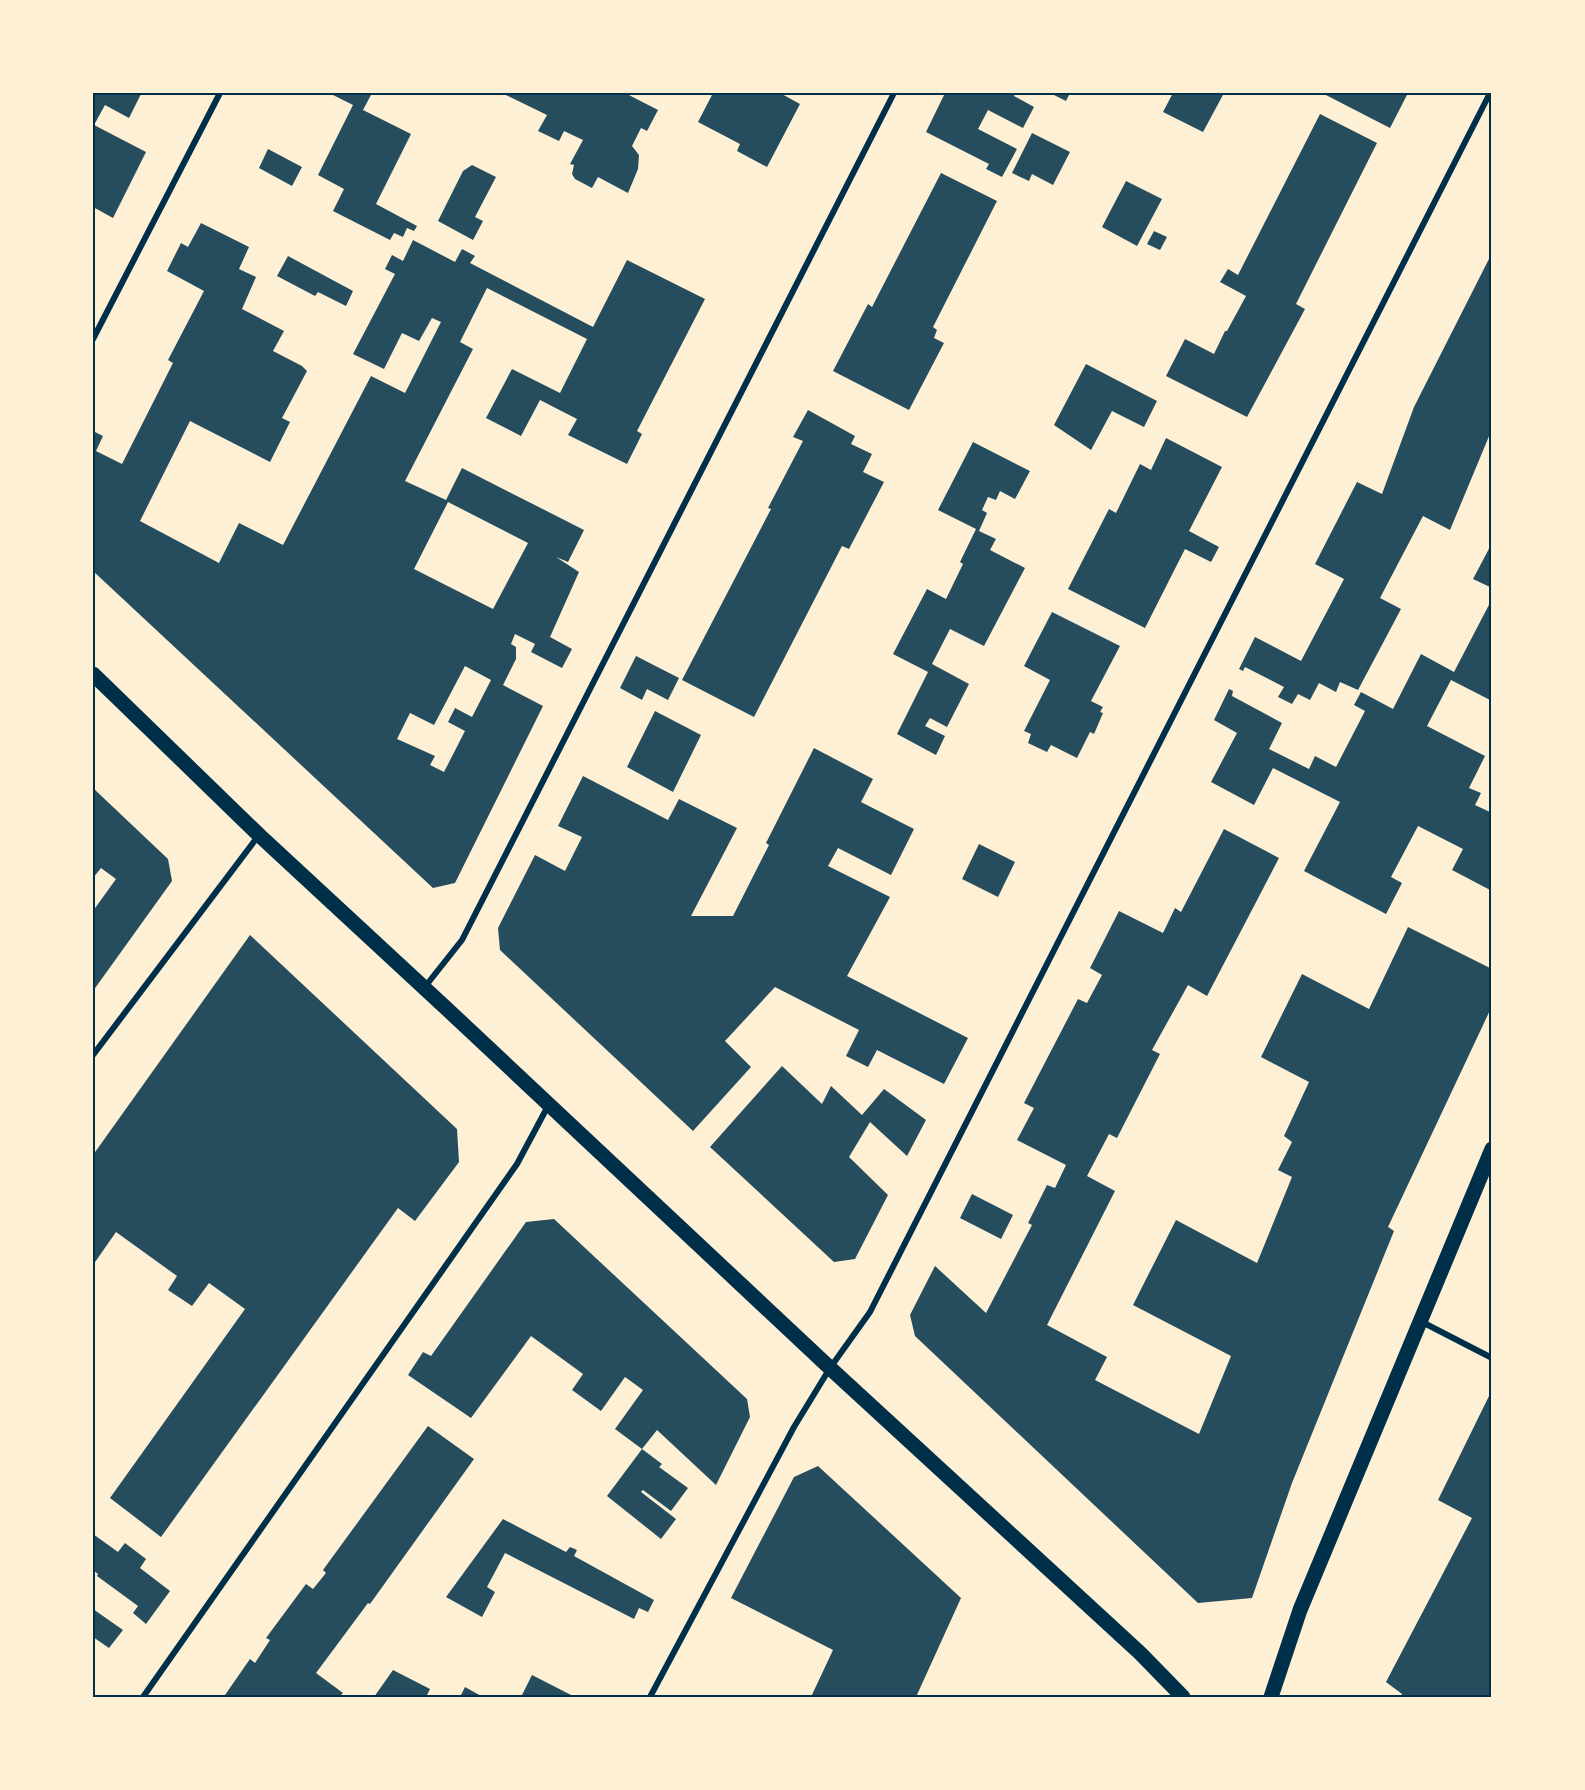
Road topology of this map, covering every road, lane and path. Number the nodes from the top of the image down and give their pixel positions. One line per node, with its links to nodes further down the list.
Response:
1 (220, 93): 4 (street)
2 (894, 93): 7 (street)
3 (1490, 93): 13 (street)
4 (93, 339)
5 (93, 674): 6 (main road)
6 (259, 835): 7 (main road); 8 (street)
7 (424, 989): 9 (main road)
8 (93, 1055)
9 (548, 1105): 13 (main road); 14 (street)
10 (1492, 1149): 11 (main road)
11 (1421, 1322): 12 (street); 17 (main road)
12 (1492, 1358)
13 (830, 1368): 15 (street); 16 (main road)
14 (143, 1697)
15 (650, 1697)
16 (1183, 1697)
17 (1271, 1697)

